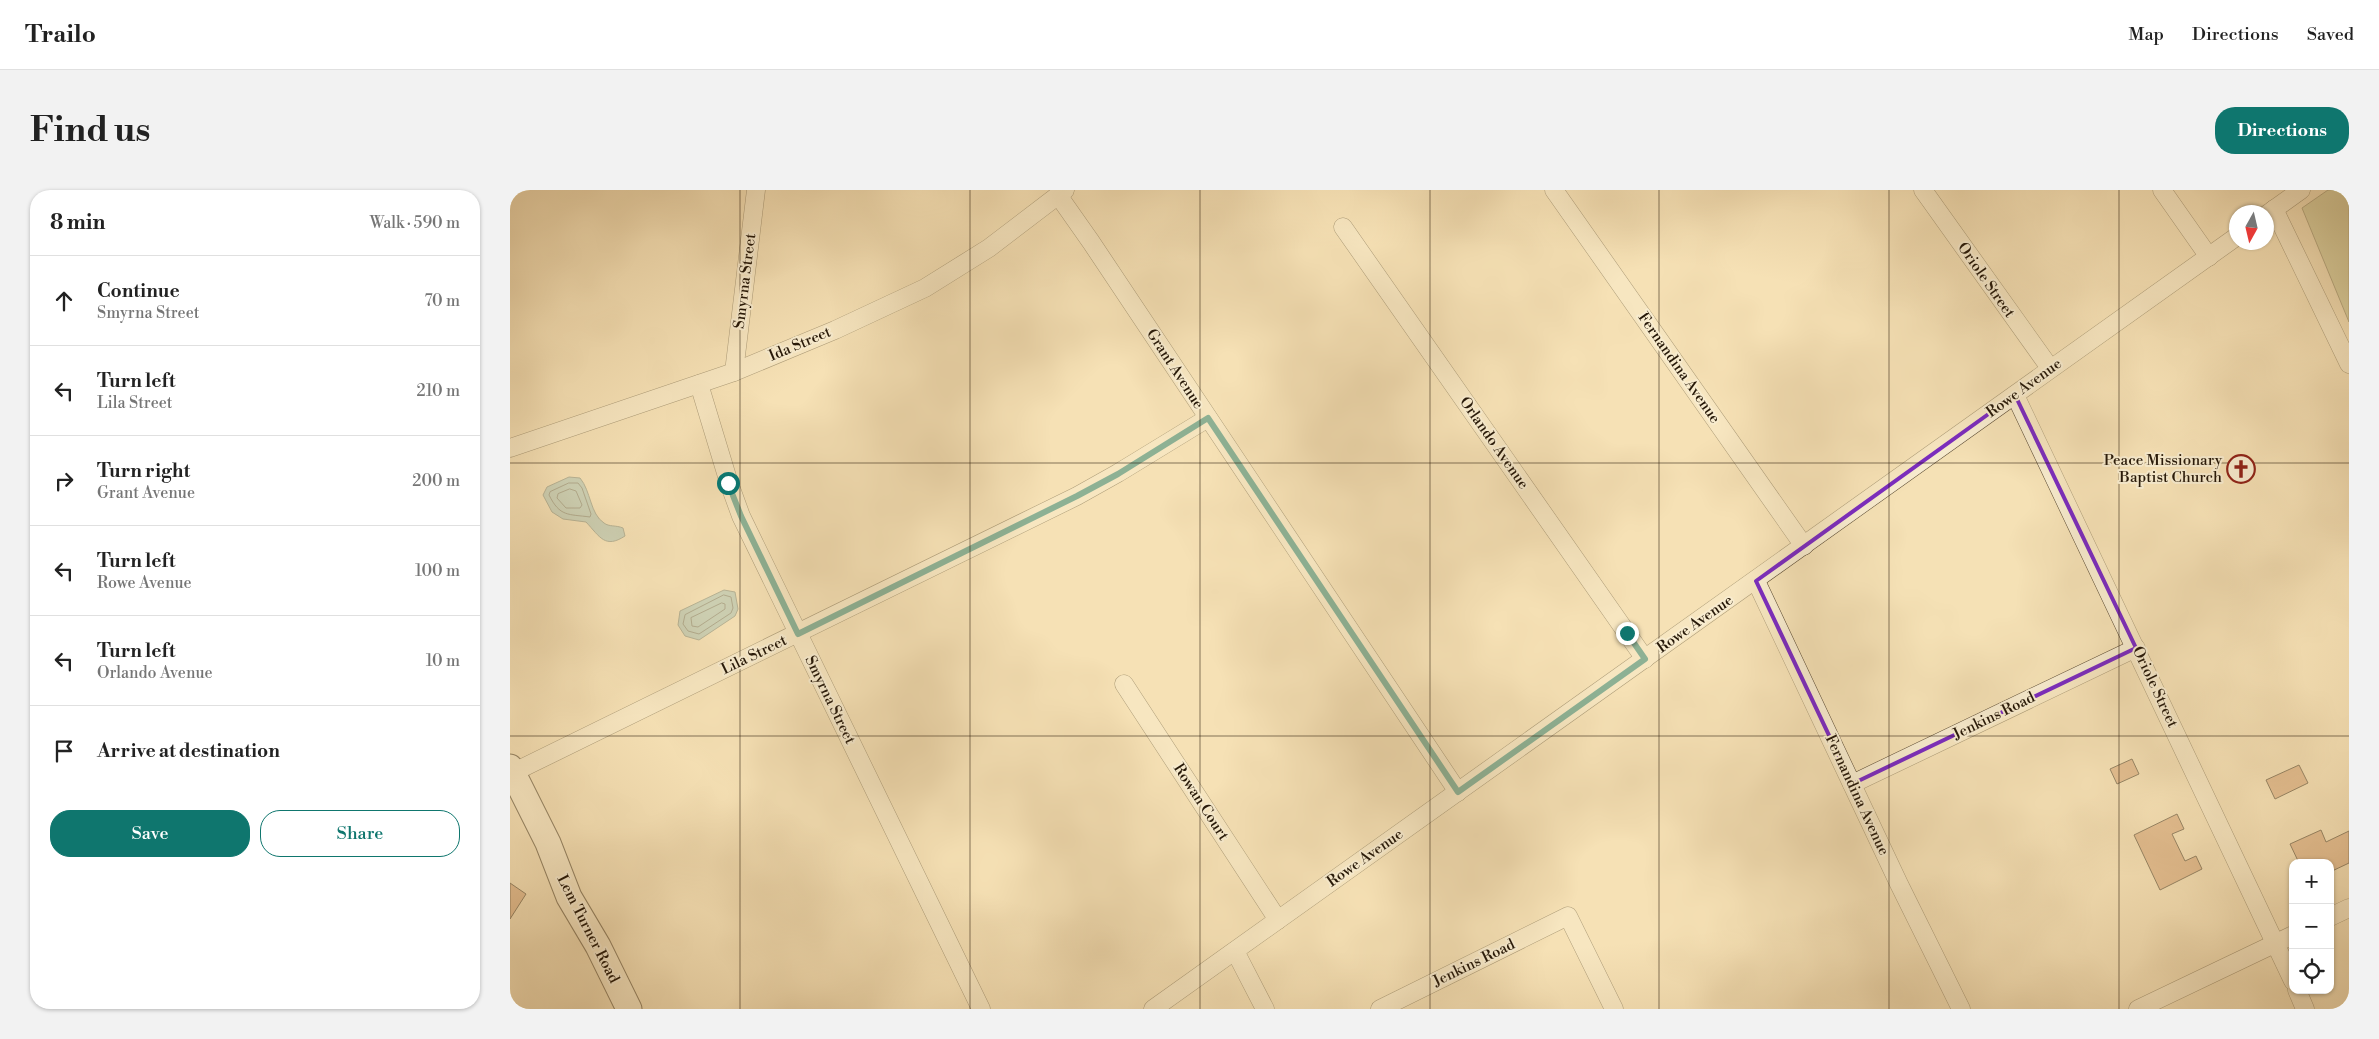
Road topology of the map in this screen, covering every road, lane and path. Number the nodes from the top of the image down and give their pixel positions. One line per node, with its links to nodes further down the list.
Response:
1 (756, 190): 14 (street, Smyrna Street)
2 (1554, 190): 19 (street, Fernandina Avenue)
3 (1923, 190): 13 (street, Oriole Street)
4 (2162, 190): 11 (street)
5 (2301, 190): 7 (street)
6 (1062, 193): 14 (street, Ida Street); 17 (street, Grant Avenue)
7 (2274, 209)
8 (2274, 220): 12 (street)
9 (1344, 227): 23 (street, Orlando Avenue)
10 (2229, 242): 11 (street, Rowe Avenue)
11 (2209, 257): 13 (street, Rowe Avenue)
12 (2349, 364)
13 (2050, 368): 16 (street, Rowe Avenue)
14 (734, 372): 15 (street, Ida Street)
15 (699, 384): 18 (street, Ida Street); 21 (street, Smyrna Street)
16 (2015, 395): 19 (street, Rowe Avenue); 22 (street, Oriole Street)
17 (1208, 418): 21 (street, Lila Street); 27 (street, Grant Avenue)
18 (510, 448)
19 (1804, 546): 20 (street, Rowe Avenue)
20 (1756, 580): 23 (street, Rowe Avenue); 26 (street, Fernandina Avenue)
21 (798, 634): 25 (street, Lila Street); 37 (street, Smyrna Street)
22 (2136, 648): 26 (street, Jenkins Road); 32 (street, Oriole Street)
23 (1645, 659): 27 (street, Rowe Avenue)
24 (1124, 684): 30 (street, Rowan Court)
25 (511, 772): 36 (main road, Lem Turner Road)
26 (1852, 784): 42 (street, Fernandina Avenue)
27 (1458, 792): 30 (street, Rowe Avenue)
28 (2349, 908): 29 (street)
29 (2334, 915)
30 (1278, 920): 33 (street, Rowe Avenue)
31 (2289, 936): 32 (street)
32 (2276, 942): 34 (street, Oriole Street); 43 (street)
33 (1235, 950): 38 (street, Rowe Avenue); 39 (street)
34 (2289, 972)
35 (2299, 994): 44 (street)
36 (629, 1009)
37 (980, 1009)
38 (1153, 1009)
39 (1265, 1009)
40 (1380, 1009): 41 (street, Jenkins Road)
41 (1614, 1009)
42 (1961, 1009)
43 (2138, 1009)
44 (2305, 1009)

